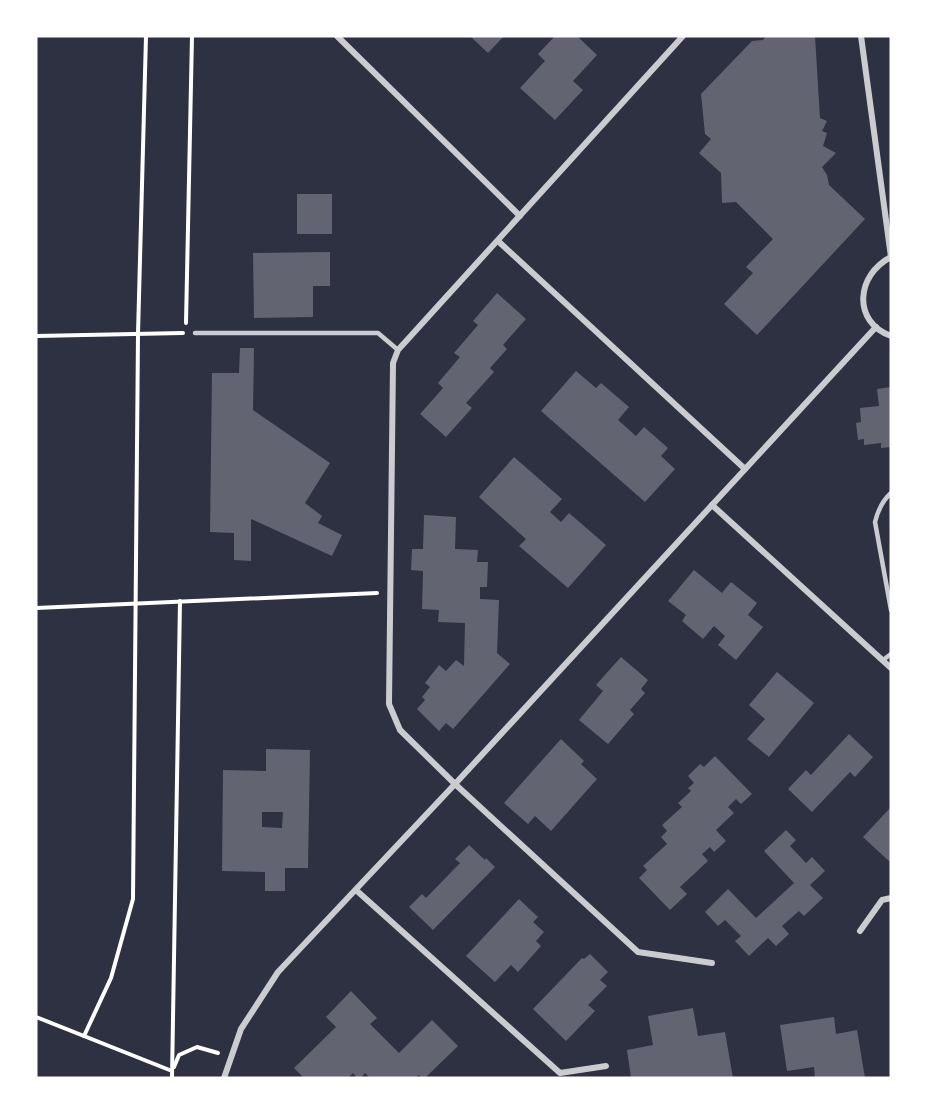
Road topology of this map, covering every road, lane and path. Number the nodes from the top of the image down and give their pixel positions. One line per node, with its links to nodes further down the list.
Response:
1 (146, 36): 11 (path)
2 (192, 36): 11 (path)
3 (337, 36): 6 (street)
4 (683, 36): 6 (street)
5 (861, 36): 8 (street)
6 (520, 216): 7 (street)
7 (498, 241): 14 (street); 15 (street)
8 (891, 257): 9 (street)
9 (876, 327): 13 (street); 15 (street)
10 (195, 333): 14 (lane)
11 (138, 334): 12 (path); 20 (path)
12 (36, 336)
13 (891, 336)
14 (398, 350): 18 (street)
15 (745, 469): 17 (street)
16 (891, 493): 22 (lane)
17 (712, 505): 24 (street); 26 (street)
18 (389, 592): 19 (path); 26 (street)
19 (180, 601): 20 (path); 35 (path)
20 (135, 603): 21 (path); 32 (path)
21 (36, 608)
22 (891, 610)
23 (891, 654): 24 (lane)
24 (883, 660): 25 (street)
25 (891, 668)
26 (455, 784): 27 (street); 30 (street)
27 (356, 890): 33 (street); 34 (street)
28 (891, 898): 29 (street)
29 (860, 931)
30 (712, 963)
31 (36, 1017): 32 (path)
32 (84, 1036): 35 (path)
33 (231, 1057): 35 (path); 37 (street)
34 (606, 1066)
35 (172, 1071): 36 (path)
36 (172, 1078)
37 (224, 1078)

